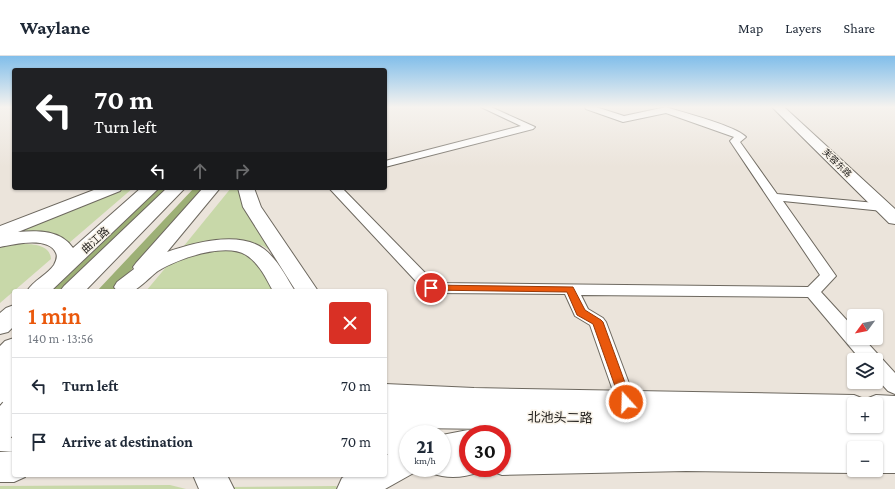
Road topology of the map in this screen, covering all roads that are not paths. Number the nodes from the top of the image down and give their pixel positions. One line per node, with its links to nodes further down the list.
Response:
1 (510, 127): 6 (street)
2 (529, 127): 7 (street)
3 (721, 127): 15 (street)
4 (800, 127): 16 (main road, 芙蓉东路)
5 (807, 127): 16 (main road, 芙蓉东路)
6 (387, 158)
7 (387, 163)
8 (109, 190): 18 (main road)
9 (150, 190): 20 (main road, 曲江路)
10 (175, 190): 22 (highway, 曲江路)
11 (186, 190): 23 (highway)
12 (210, 190): 24 (main road)
13 (247, 190): 26 (main road)
14 (337, 190): 27 (street)
15 (774, 197): 16 (street); 28 (street)
16 (889, 208): 17 (main road, 芙蓉东路)
17 (895, 219)
18 (0, 233)
19 (0, 242): 20 (main road)
20 (60, 271): 21 (main road, 曲江路)
21 (40, 289)
22 (74, 289)
23 (90, 289)
24 (123, 289): 25 (main road)
25 (283, 289)
26 (306, 289)
27 (570, 289): 28 (street); 39 (street)
28 (812, 292): 31 (street)
29 (12, 315): 30 (main road)
30 (0, 326)
31 (866, 353)
32 (10, 357): 34 (highway)
33 (883, 373): 35 (street)
34 (0, 382)
35 (895, 386)
36 (0, 393): 37 (main road)
37 (12, 394)
38 (390, 398): 39 (main road); 50 (main road, 北池头二路)
39 (626, 402): 40 (main road)
40 (847, 407)
41 (883, 407): 42 (main road)
42 (895, 408)
43 (12, 413): 44 (main road)
44 (0, 414)
45 (12, 415): 49 (main road, bridge)
46 (847, 422): 51 (main road, 北池头二路)
47 (883, 422): 48 (main road)
48 (895, 423)
49 (0, 428)
50 (459, 430)
51 (511, 432)
52 (0, 438): 53 (main road)
53 (12, 438)
54 (511, 439): 55 (main road, 北池头二路)
55 (895, 441)
56 (847, 458): 59 (main road)
57 (883, 459): 58 (main road)
58 (895, 459)
59 (511, 461)
60 (0, 467): 61 (main road)
61 (12, 467)
62 (210, 477): 64 (main road)
63 (371, 477): 65 (main road)
64 (216, 489)
65 (354, 489)

